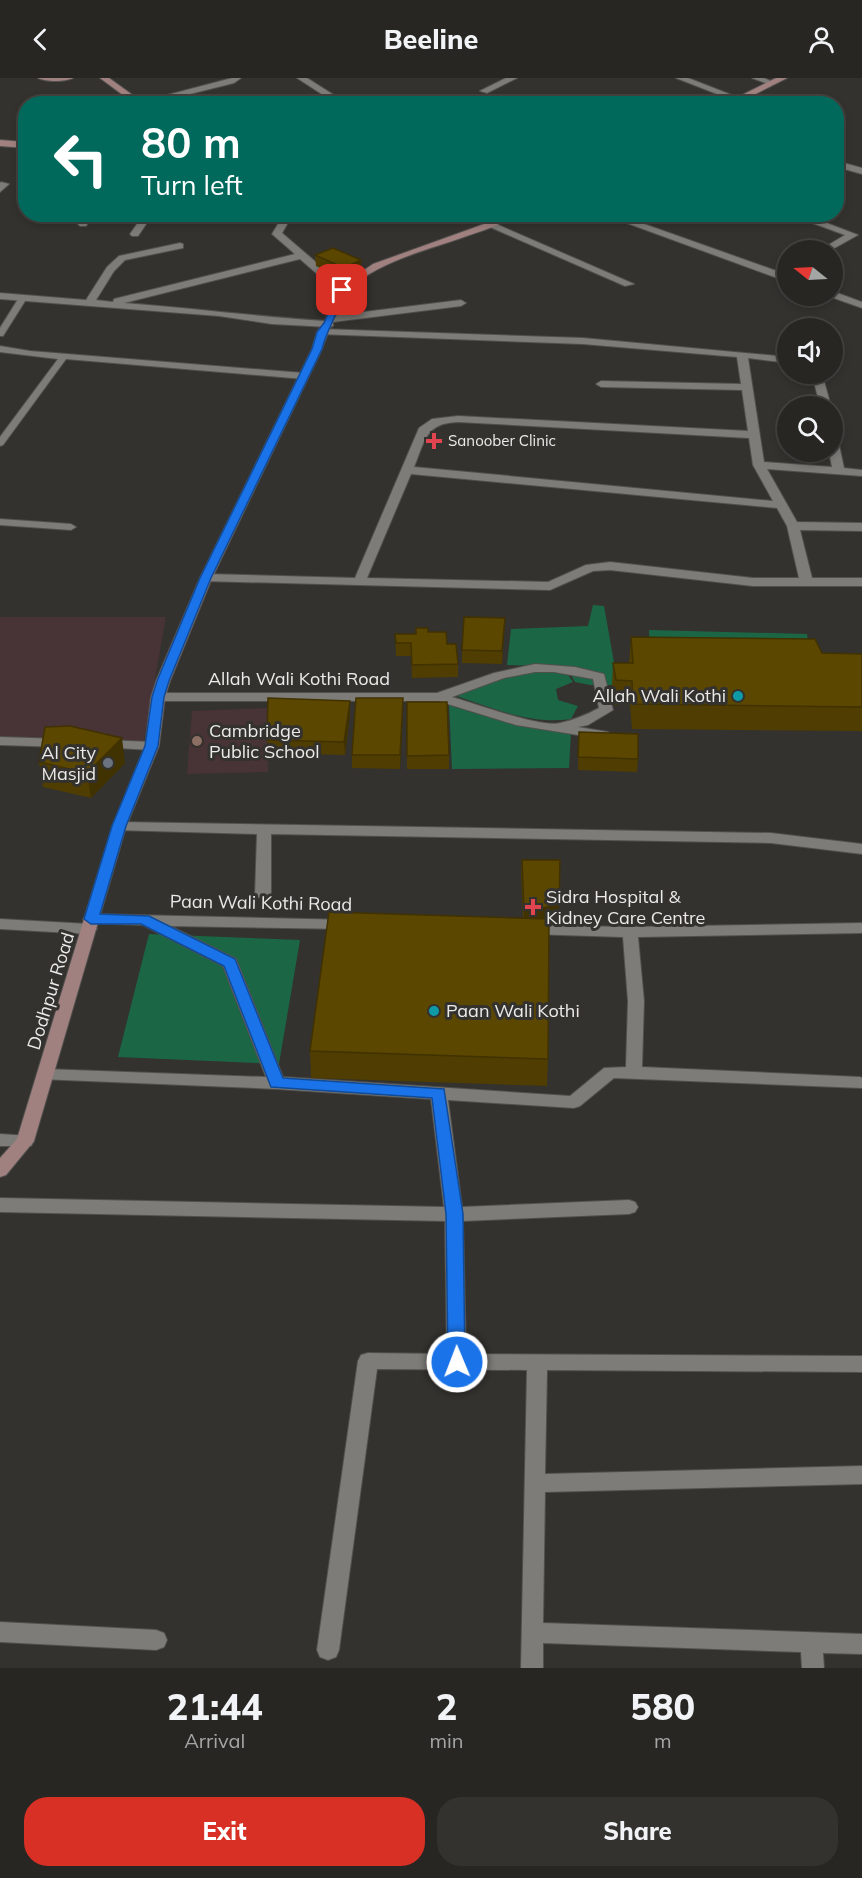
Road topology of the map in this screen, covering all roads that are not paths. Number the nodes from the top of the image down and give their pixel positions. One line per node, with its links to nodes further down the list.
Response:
1 (42, 78): 2 (street)
2 (69, 78)
3 (104, 78): 12 (street)
4 (237, 78): 13 (street)
5 (301, 78): 14 (street)
6 (513, 78): 11 (street)
7 (680, 78): 15 (street)
8 (756, 78): 10 (street)
9 (783, 78): 10 (street)
10 (771, 83): 16 (street)
11 (483, 91)
12 (130, 96)
13 (173, 96)
14 (331, 96)
15 (730, 96)
16 (744, 96)
17 (0, 142): 18 (street)
18 (18, 144)
19 (844, 166): 20 (street)
20 (862, 171)
21 (143, 222): 29 (street)
22 (284, 222): 32 (street)
23 (483, 222): 27 (street)
24 (495, 222): 27 (street)
25 (629, 222): 33 (street)
26 (820, 222): 28 (street)
27 (490, 225): 34 (street); 35 (street)
28 (858, 233): 30 (street)
29 (135, 234)
30 (843, 241)
31 (180, 246): 39 (street)
32 (303, 255): 35 (street); 41 (street)
33 (777, 273)
34 (629, 284)
35 (342, 290): 43 (street, Dodhpur Road)
36 (0, 296): 37 (street)
37 (23, 298): 39 (street); 44 (lane)
38 (843, 298): 42 (street)
39 (89, 303): 41 (street)
40 (461, 303): 43 (street)
41 (106, 305): 43 (street)
42 (862, 305)
43 (327, 325): 46 (street); 49 (street, Dodhpur Road)
44 (0, 334)
45 (0, 349): 47 (lane)
46 (742, 354): 48 (street); 51 (street)
47 (64, 357): 49 (lane); 53 (lane)
48 (777, 359)
49 (304, 376): 64 (street, Dodhpur Road)
50 (602, 384): 51 (street)
51 (747, 387): 52 (street)
52 (754, 435): 55 (street); 56 (street)
53 (0, 442)
54 (837, 462): 57 (street)
55 (759, 465): 57 (street); 59 (street)
56 (407, 470): 59 (street); 66 (street)
57 (839, 471): 58 (street)
58 (862, 473)
59 (782, 505): 61 (street)
60 (0, 522): 62 (lane)
61 (793, 526): 63 (street); 65 (street)
62 (71, 527)
63 (862, 527)
64 (206, 578): 66 (street); 68 (street, Dodhpur Road)
65 (806, 581): 66 (street); 67 (street)
66 (359, 582)
67 (862, 582)
68 (158, 697): 69 (street, Allah Wali Kothi Road); 73 (street, Dodhpur Road)
69 (439, 697): 70 (street, Allah Wali Kothi Road); 70 (street, Allah Wali Kothi Road)
70 (554, 727): 71 (street, Allah Wali Kothi Road)
71 (612, 736)
72 (0, 741): 73 (street)
73 (152, 746): 74 (street, Dodhpur Road)
74 (119, 826): 75 (street); 80 (street, Dodhpur Road)
75 (264, 829): 76 (street); 77 (street)
76 (862, 849)
77 (263, 895)
78 (144, 919): 80 (street, Paan Wali Kothi Road); 81 (street, Paan Wali Kothi Road); 87 (street)
79 (0, 924): 80 (street, Paan Wali Kothi Road)
80 (90, 924): 86 (street, Dodhpur Road)
81 (357, 925)
82 (862, 928): 84 (street)
83 (512, 929): 84 (street)
84 (630, 932): 85 (street)
85 (634, 1073): 88 (street); 89 (street)
86 (45, 1075): 87 (street); 91 (street, Dodhpur Road)
87 (277, 1083): 89 (street)
88 (860, 1083)
89 (439, 1093): 95 (street)
90 (0, 1140): 91 (street)
91 (25, 1141): 92 (street, Dodhpur Road)
92 (0, 1170)
93 (0, 1205): 95 (street)
94 (629, 1207): 95 (street)
95 (454, 1214): 96 (street)
96 (457, 1362): 97 (street); 106 (street)
97 (537, 1363): 98 (street); 100 (street)
98 (862, 1364)
99 (862, 1475): 100 (street)
100 (536, 1483): 102 (street)
101 (0, 1632): 103 (street)
102 (533, 1633): 104 (street); 107 (street)
103 (156, 1640)
104 (811, 1642): 105 (street); 108 (street)
105 (862, 1644)
106 (327, 1650)
107 (532, 1668)
108 (813, 1668)

